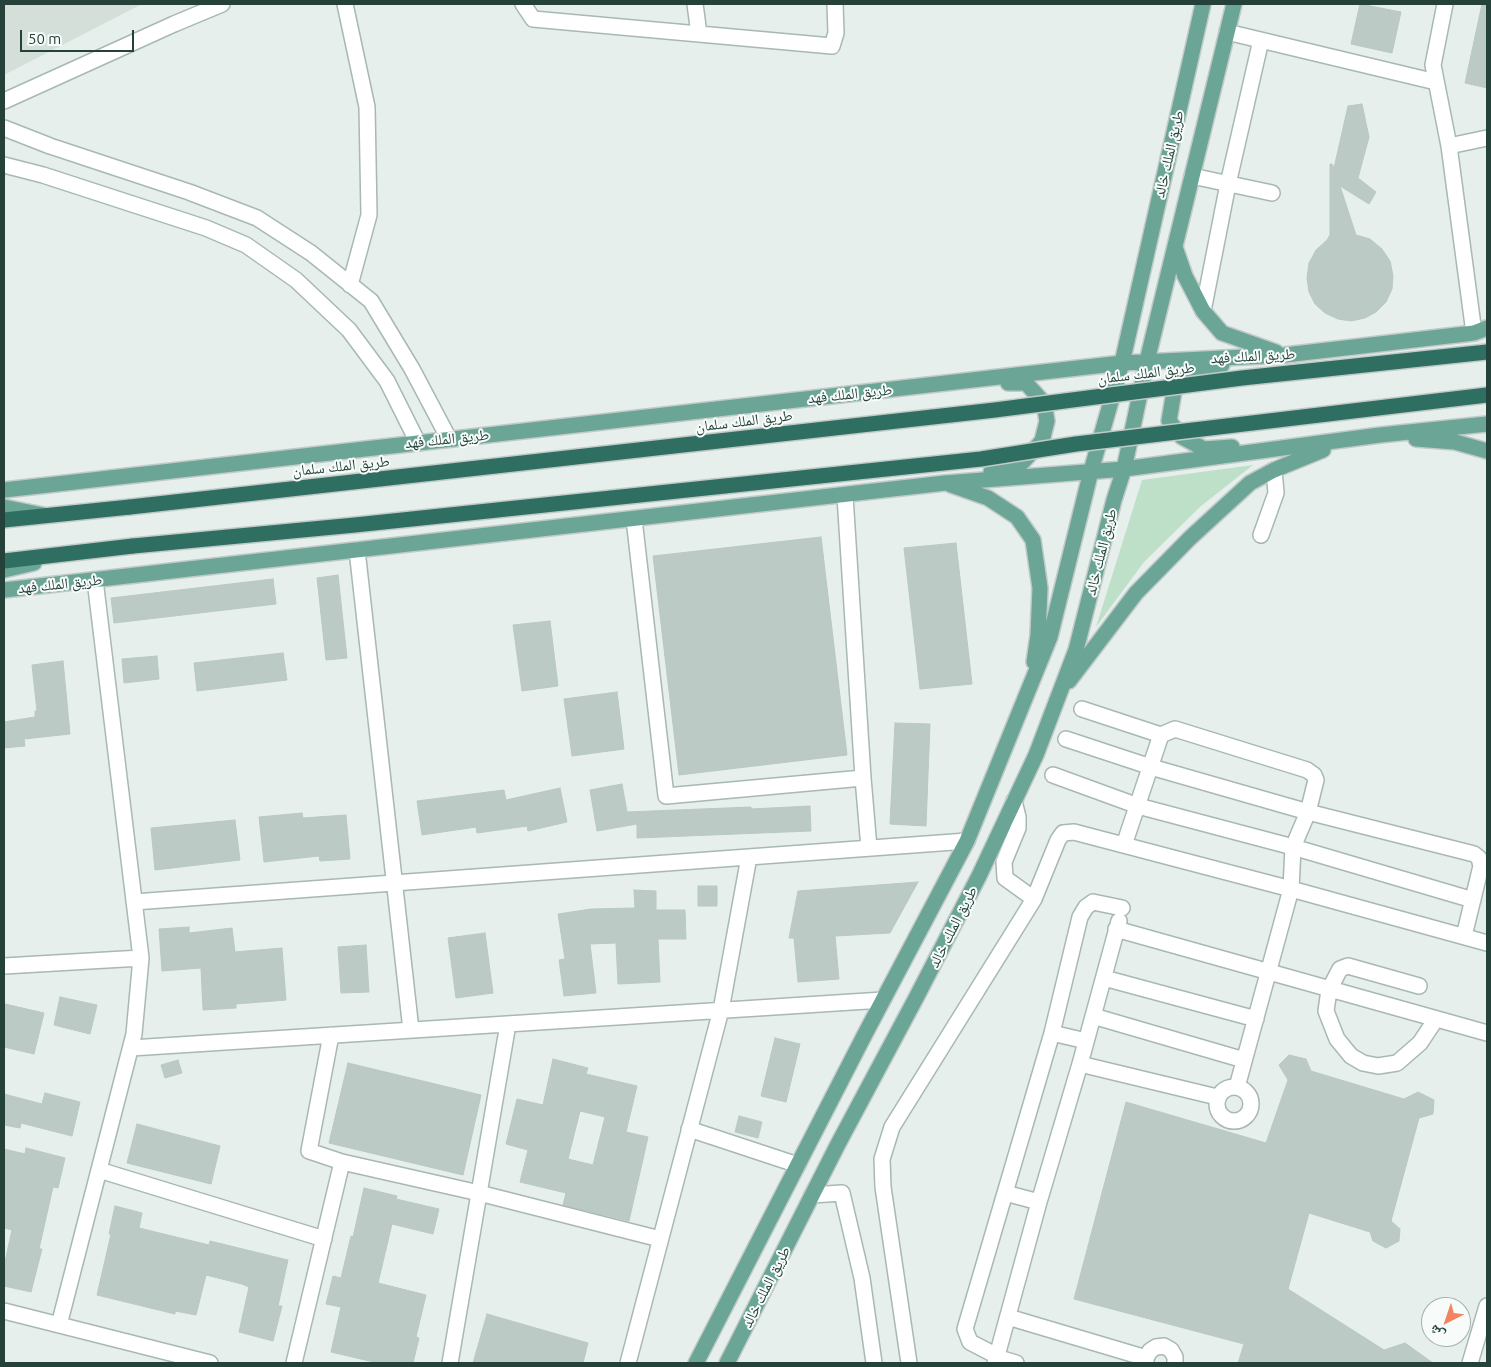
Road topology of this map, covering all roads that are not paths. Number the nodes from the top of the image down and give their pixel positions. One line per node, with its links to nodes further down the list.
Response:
1 (222, 4): 13 (street)
2 (345, 4): 22 (street)
3 (523, 4): 10 (street)
4 (695, 4): 10 (street)
5 (834, 4): 10 (street)
6 (1203, 4): 28 (main road, طريق الملك خالد)
7 (1234, 4): 9 (main road, طريق الملك خالد)
8 (1445, 4): 12 (street)
9 (1227, 32): 11 (street); 18 (main road, طريق الملك خالد)
10 (699, 34)
11 (1261, 40): 12 (street); 19 (street)
12 (1436, 82): 16 (street)
13 (4, 101)
14 (4, 128): 22 (street)
15 (1487, 138): 16 (street)
16 (1449, 146): 24 (street)
17 (4, 165): 35 (street)
18 (1192, 176): 19 (street); 21 (main road, طريق الملك خالد)
19 (1228, 184): 20 (street); 23 (street)
20 (1272, 193)
21 (1175, 246): 23 (main road); 27 (main road, طريق الملك خالد)
22 (350, 285): 33 (street)
23 (1203, 310): 26 (main road)
24 (1481, 330): 26 (main road, طريق الملك فهد)
25 (1487, 352): 44 (highway, طريق الملك سلمان, bridge)
26 (1285, 355): 27 (main road, طريق الملك فهد); 34 (main road)
27 (1147, 361): 28 (main road, طريق الملك فهد); 37 (main road, طريق الملك خالد)
28 (1122, 363): 29 (main road, طريق الملك فهد); 39 (main road, طريق الملك خالد)
29 (942, 383): 33 (main road, طريق الملك فهد); 40 (main road)
30 (1487, 395): 49 (highway, bridge)
31 (1487, 424): 32 (main road, طريق الملك فهد)
32 (1380, 436): 34 (main road, طريق الملك فهد); 36 (main road)
33 (449, 439): 35 (main road, طريق الملك فهد)
34 (1344, 441): 37 (main road, طريق الملك فهد); 38 (main road)
35 (418, 443): 41 (main road, طريق الملك فهد)
36 (1487, 451)
37 (1124, 469): 39 (main road, طريق الملك فهد); 55 (main road, طريق الملك خالد)
38 (1274, 470): 47 (street); 55 (main road)
39 (1091, 471): 40 (main road, طريق الملك فهد); 54 (main road, طريق الملك خالد)
40 (948, 483): 42 (main road, طريق الملك فهد); 54 (main road)
41 (4, 490)
42 (845, 496): 45 (main road, طريق الملك فهد); 61 (street)
43 (4, 507): 44 (main road)
44 (43, 515): 46 (highway, طريق الملك سلمان)
45 (634, 519): 48 (main road, طريق الملك فهد); 61 (street)
46 (4, 520)
47 (1261, 535)
48 (357, 550): 52 (main road, طريق الملك فهد); 70 (street)
49 (82, 552): 50 (highway); 51 (main road)
50 (4, 561)
51 (4, 570)
52 (95, 580): 53 (main road, طريق الملك فهد); 74 (street)
53 (4, 590)
54 (1028, 692): 65 (main road, طريق الملك خالد)
55 (1058, 696): 62 (main road, طريق الملك خالد)
56 (1082, 709): 57 (street)
57 (1162, 735): 59 (street); 64 (street)
58 (1066, 739): 59 (street)
59 (1151, 766): 63 (street); 64 (street)
60 (1053, 775): 63 (street)
61 (863, 778): 68 (street)
62 (1014, 801): 72 (street); 106 (main road, طريق الملك خالد)
63 (1138, 806): 66 (street); 67 (street)
64 (1308, 812): 67 (street); 73 (street)
65 (967, 841): 68 (street); 84 (main road, طريق الملك خالد)
66 (1124, 845): 71 (street); 72 (street)
67 (1293, 847): 71 (street); 73 (street)
68 (868, 848): 69 (street)
69 (749, 857): 70 (street); 85 (street)
70 (394, 883): 74 (street); 90 (street)
71 (1291, 889): 76 (street); 80 (street)
72 (1034, 899): 123 (street)
73 (1473, 900): 76 (street)
74 (134, 902): 78 (street)
75 (1116, 929): 80 (street); 81 (street); 91 (street)
76 (1464, 936): 77 (street)
77 (1487, 943)
78 (141, 958): 79 (street); 95 (street)
79 (4, 966)
80 (1268, 972): 83 (street); 87 (street)
81 (1104, 978): 86 (street); 87 (street)
82 (1419, 986): 83 (street)
83 (1330, 990): 88 (street); 88 (street)
84 (883, 1000): 85 (street); 102 (main road, طريق الملك خالد)
85 (721, 1010): 89 (street); 100 (street)
86 (1093, 1016): 94 (street); 96 (street)
87 (1256, 1019): 96 (street)
88 (1436, 1019): 92 (street)
89 (508, 1024): 90 (street); 104 (street)
90 (411, 1030): 93 (street)
91 (1052, 1033): 94 (street); 105 (street)
92 (1487, 1034)
93 (331, 1035): 95 (street); 101 (street)
94 (1086, 1041): 97 (street)
95 (131, 1048): 103 (street)
96 (1244, 1060): 98 (street)
97 (1080, 1064): 99 (street); 107 (street)
98 (1237, 1087): 99 (street); 99 (street)
99 (1217, 1097)
100 (690, 1129): 102 (street); 109 (street)
101 (342, 1162): 104 (street); 108 (street)
102 (798, 1165): 120 (main road, طريق الملك خالد)
103 (99, 1170): 108 (street); 113 (street)
104 (479, 1193): 109 (street); 118 (street)
105 (1005, 1193): 107 (street); 114 (street)
106 (812, 1195): 121 (main road, طريق الملك خالد); 122 (street)
107 (1039, 1202): 112 (street)
108 (324, 1238): 117 (street)
109 (660, 1239): 119 (street)
110 (1487, 1306): 126 (street)
111 (4, 1311): 113 (street)
112 (1008, 1317): 114 (street); 115 (street)
113 (59, 1325): 116 (street)
114 (996, 1359): 124 (street)
115 (1146, 1360): 125 (street)
116 (210, 1363)
117 (294, 1363)
118 (450, 1363)
119 (628, 1363)
120 (696, 1363)
121 (727, 1363)
122 (874, 1363)
123 (909, 1363)
124 (1016, 1363)
125 (1175, 1363)
126 (1470, 1363)

